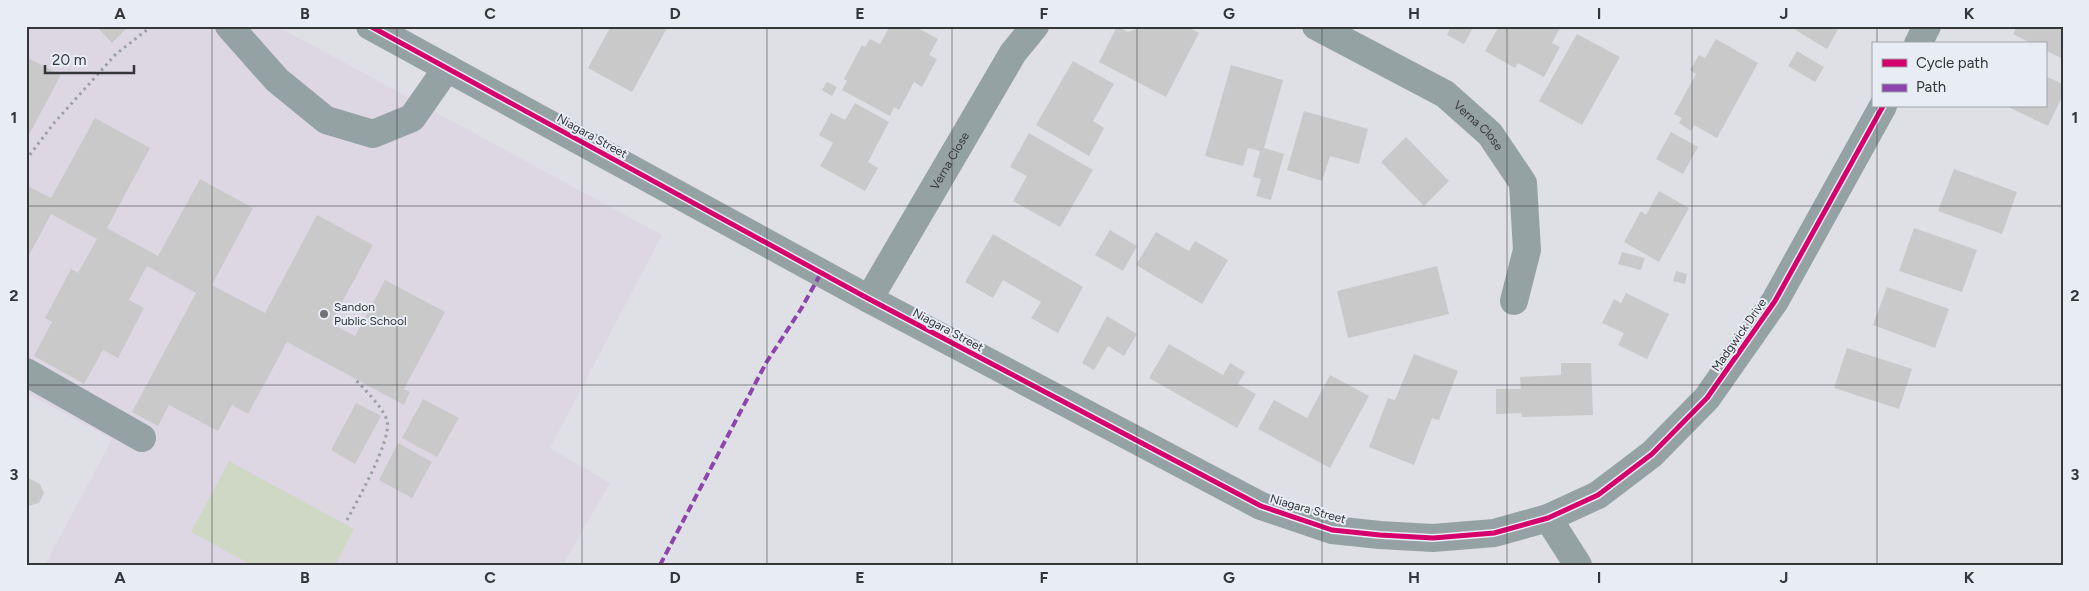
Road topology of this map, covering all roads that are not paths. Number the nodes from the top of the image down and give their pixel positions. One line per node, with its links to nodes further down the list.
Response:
1 (229, 26): 7 (street)
2 (370, 26): 7 (street, Niagara Street)
3 (1035, 26): 9 (street, Verna Close)
4 (1927, 26): 6 (street)
5 (1324, 28): 10 (street, Verna Close)
6 (1919, 42)
7 (446, 68): 9 (street, Niagara Street)
8 (1882, 108): 13 (street, Madgwick Drive)
9 (869, 299): 13 (street, Niagara Street)
10 (1514, 301)
11 (26, 372): 12 (street)
12 (142, 438)
13 (1548, 518): 14 (street)
14 (1578, 565)

